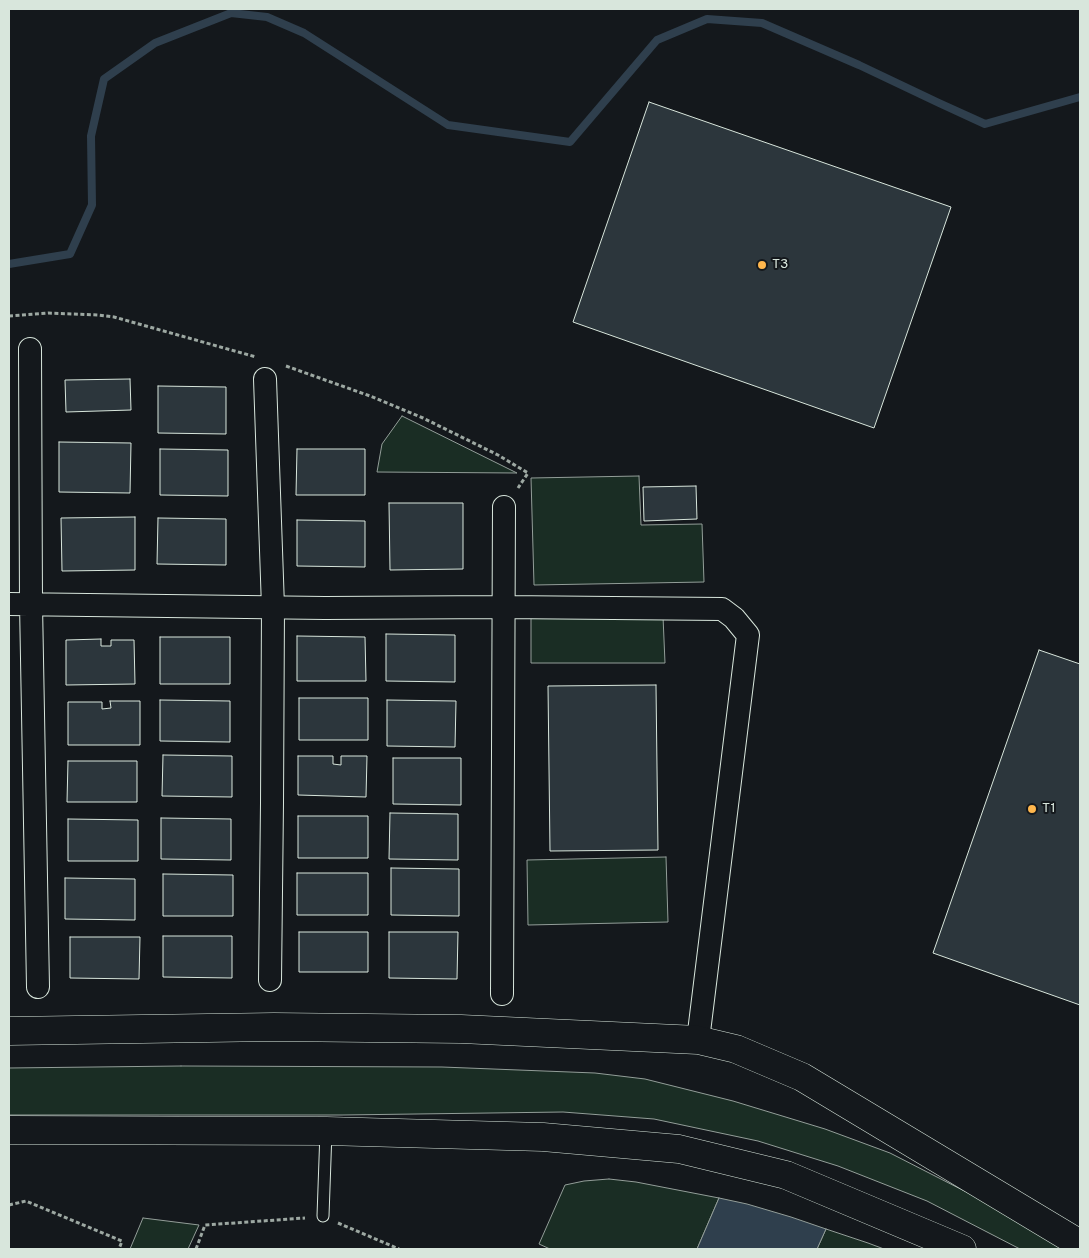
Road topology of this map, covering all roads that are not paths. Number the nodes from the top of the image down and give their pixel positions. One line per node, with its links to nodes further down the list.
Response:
1 (30, 349): 5 (street)
2 (264, 379): 7 (street)
3 (504, 507): 6 (street)
4 (9, 604): 5 (street)
5 (31, 604): 7 (street); 9 (street)
6 (504, 606): 7 (street); 10 (street); 12 (street)
7 (273, 607): 8 (street)
8 (270, 980)
9 (38, 987)
10 (502, 994)
11 (9, 1031): 12 (main road)
12 (698, 1040): 16 (main road)
13 (9, 1130): 14 (main road)
14 (326, 1131): 15 (lane); 17 (main road)
15 (323, 1216)
16 (1080, 1244)
17 (962, 1249)

